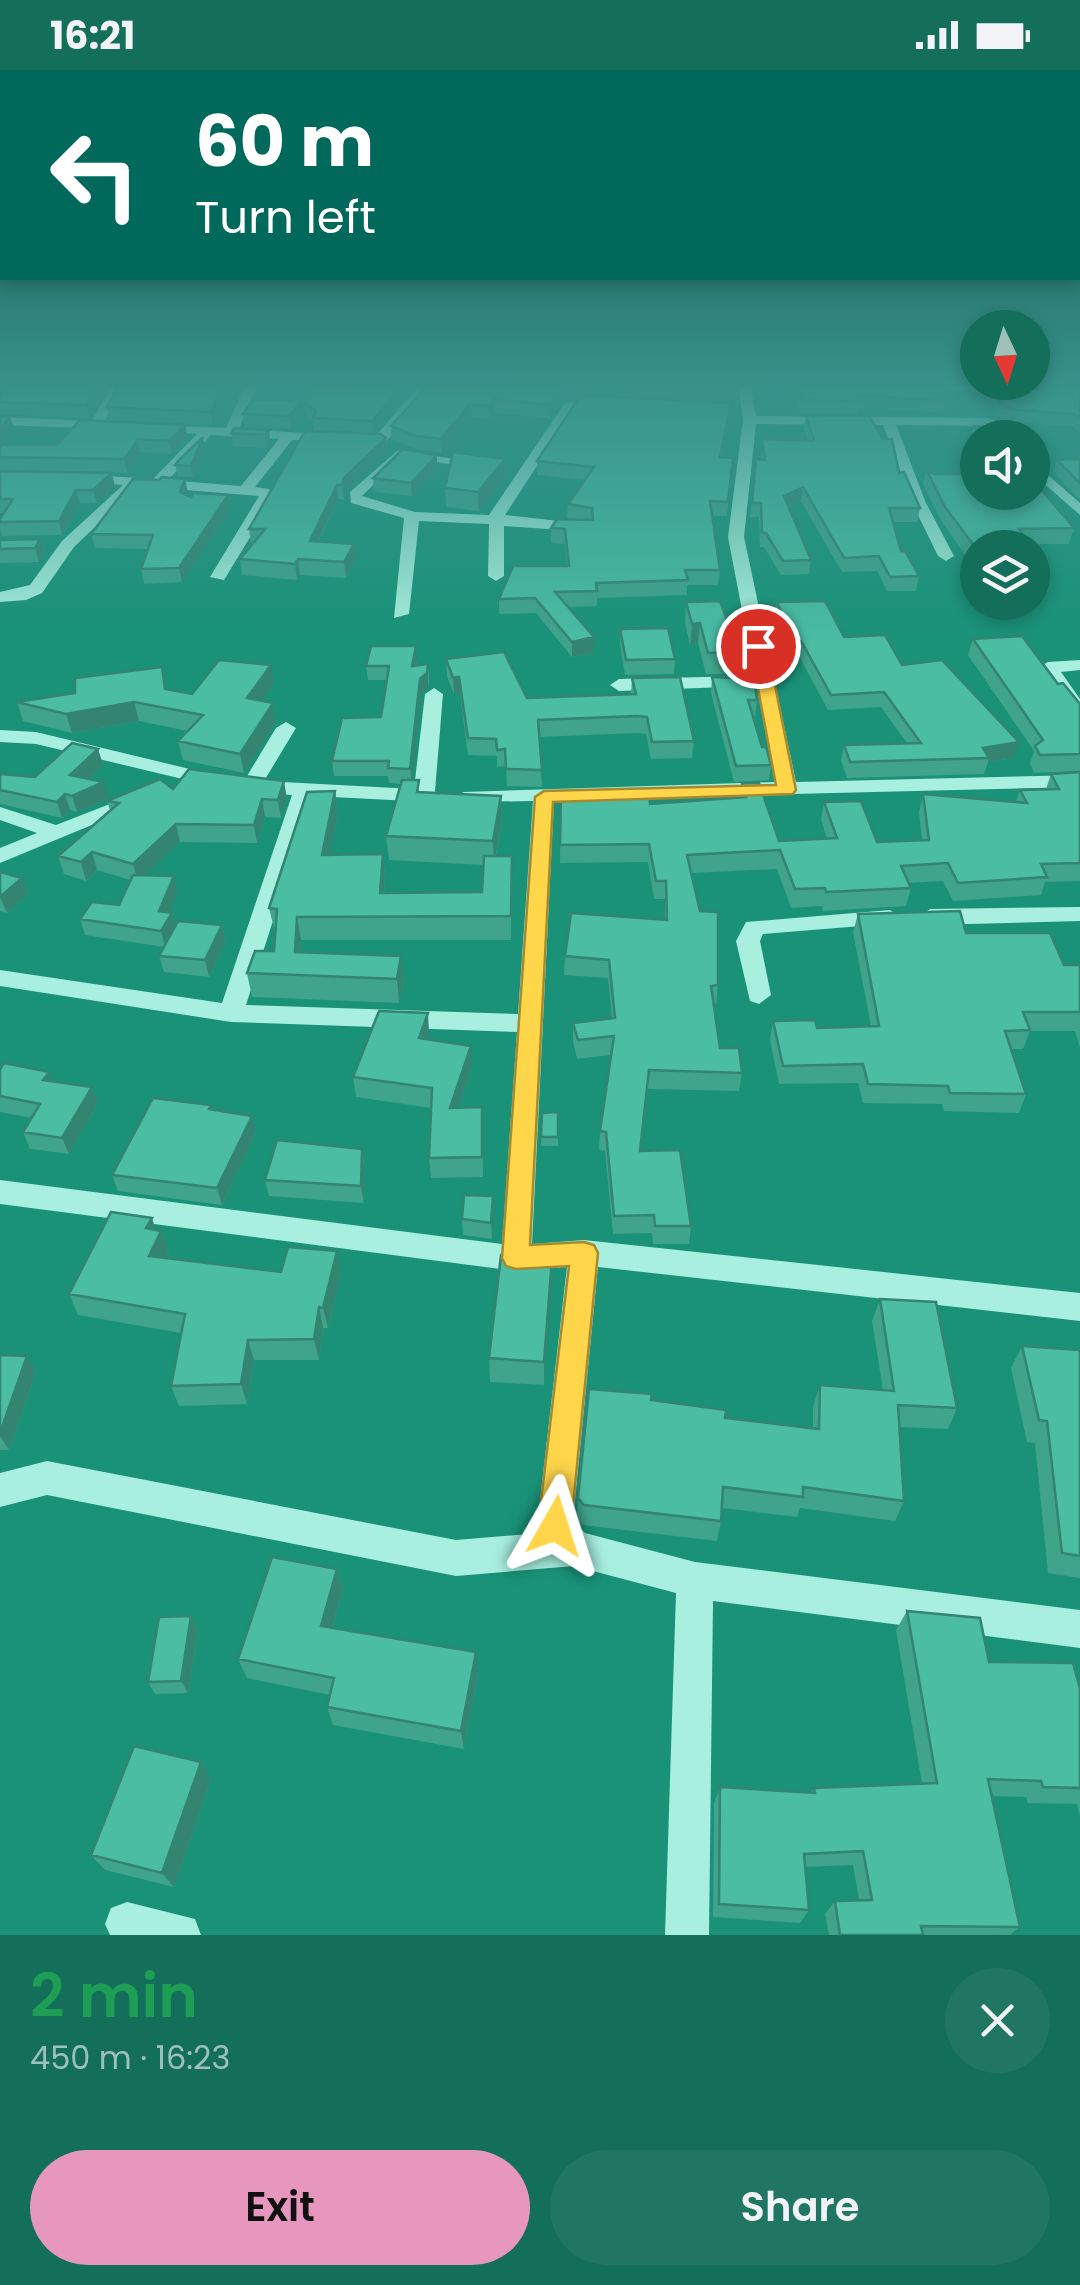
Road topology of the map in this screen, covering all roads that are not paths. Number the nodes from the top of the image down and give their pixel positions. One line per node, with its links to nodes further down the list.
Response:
1 (170, 470): 11 (street)
2 (261, 470): 12 (street)
3 (382, 470): 14 (street)
4 (515, 470): 7 (street)
5 (743, 470): 23 (street)
6 (906, 470): 17 (street)
7 (527, 472): 15 (street)
8 (59, 477): 9 (street)
9 (136, 480): 11 (street); 20 (street)
10 (1050, 482): 13 (street)
11 (157, 483): 12 (street)
12 (246, 489): 18 (street)
13 (1080, 511)
14 (412, 516): 15 (street); 21 (street)
15 (496, 520): 16 (street); 19 (street)
16 (585, 529)
17 (946, 556)
18 (218, 576)
19 (496, 576)
20 (0, 597)
21 (400, 614)
22 (1080, 665): 26 (street)
23 (766, 682): 24 (street); 32 (street)
24 (619, 684)
25 (434, 694): 34 (street)
26 (1080, 712)
27 (286, 728): 31 (street)
28 (0, 736): 29 (street)
29 (186, 776): 31 (street); 37 (street)
30 (1080, 781): 32 (street)
31 (252, 786): 33 (street)
32 (787, 790): 35 (street)
33 (304, 792): 34 (street); 42 (street)
34 (424, 796): 35 (street)
35 (544, 797): 43 (street)
36 (0, 813): 37 (street)
37 (53, 831): 38 (street)
38 (0, 856)
39 (1080, 914): 41 (street)
40 (0, 978): 42 (street)
41 (759, 995)
42 (231, 1012): 43 (street)
43 (528, 1024): 46 (street)
44 (0, 1192): 46 (street)
45 (584, 1253): 46 (street); 47 (street); 49 (street)
46 (516, 1258)
47 (1080, 1307)
48 (0, 1490): 49 (street)
49 (574, 1548): 50 (street)
50 (695, 1580): 51 (street); 54 (street)
51 (1080, 1629)
52 (128, 1924): 53 (street)
53 (179, 1935)
54 (687, 1935)

